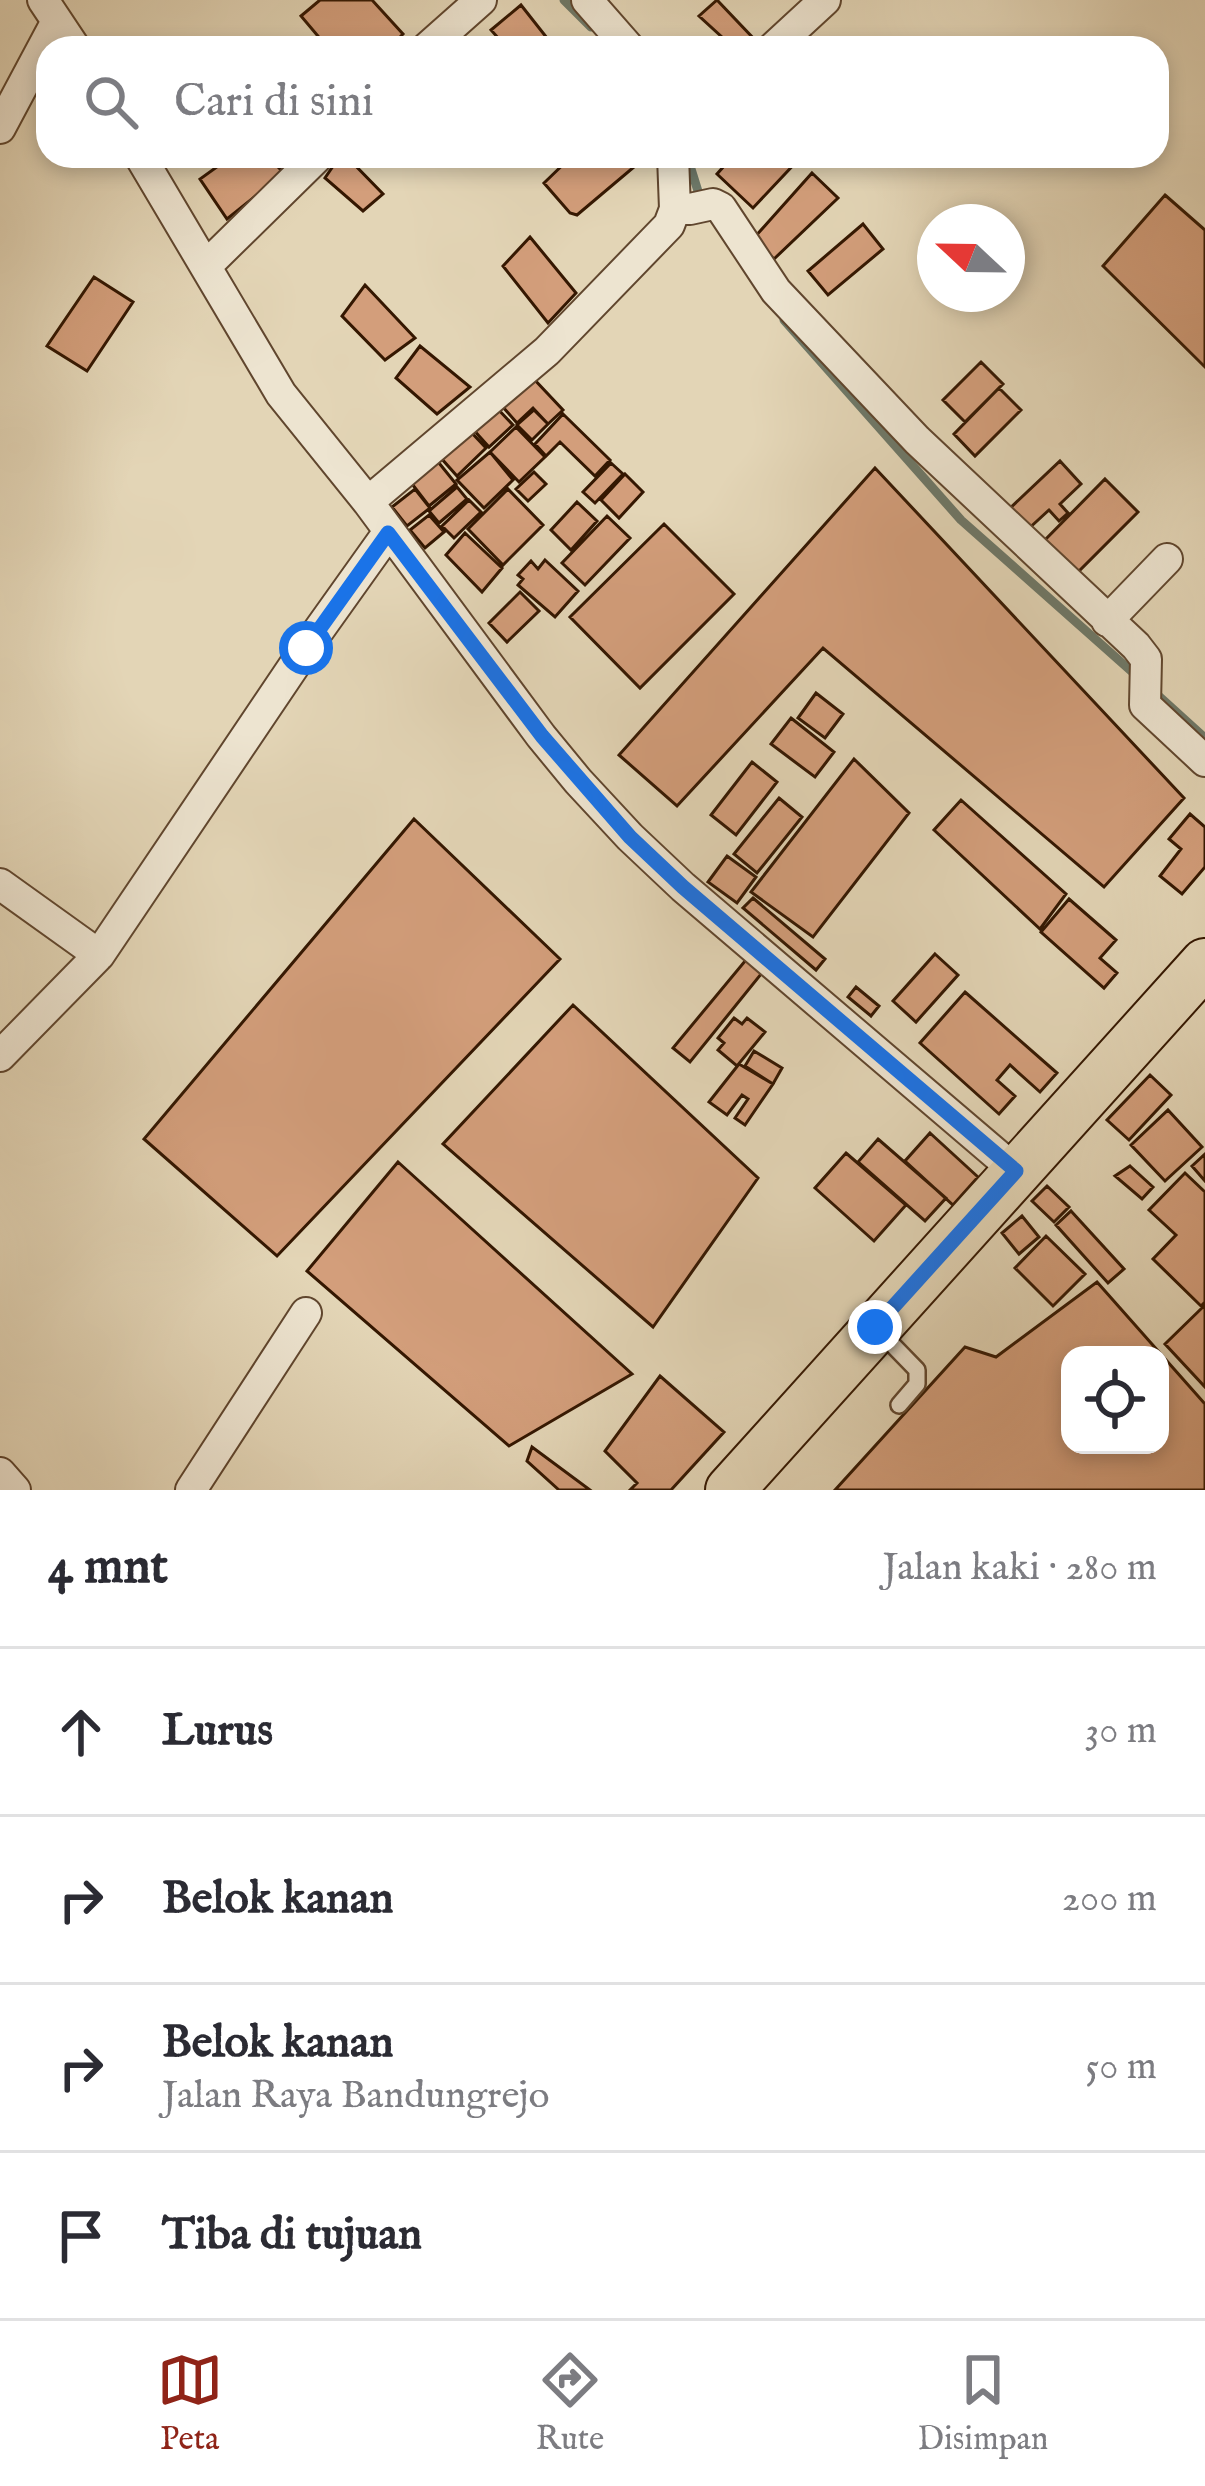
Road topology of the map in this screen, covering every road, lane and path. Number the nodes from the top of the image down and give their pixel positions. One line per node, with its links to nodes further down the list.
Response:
1 (481, 0): 6 (street)
2 (587, 0): 7 (street)
3 (825, 0): 8 (street)
4 (50, 10): 5 (street)
5 (67, 36)
6 (439, 36)
7 (618, 36)
8 (786, 36)
9 (36, 43): 10 (street)
10 (0, 128)
11 (147, 168): 15 (street)
12 (305, 168): 15 (street)
13 (674, 168): 14 (street)
14 (693, 207): 16 (street); 19 (street)
15 (206, 266): 16 (street)
16 (368, 502): 17 (street)
17 (388, 533): 22 (street); 25 (street)
18 (1167, 560): 19 (street)
19 (1108, 621): 20 (street)
20 (1205, 761)
21 (0, 884): 22 (street)
22 (99, 955): 24 (street)
23 (1205, 963): 25 (main road)
24 (0, 1056)
25 (1016, 1171): 27 (main road)
26 (306, 1313): 32 (street)
27 (875, 1327): 28 (lane); 30 (main road)
28 (899, 1406)
29 (0, 1473): 31 (street)
30 (743, 1482)
31 (15, 1490)
32 (191, 1490)

